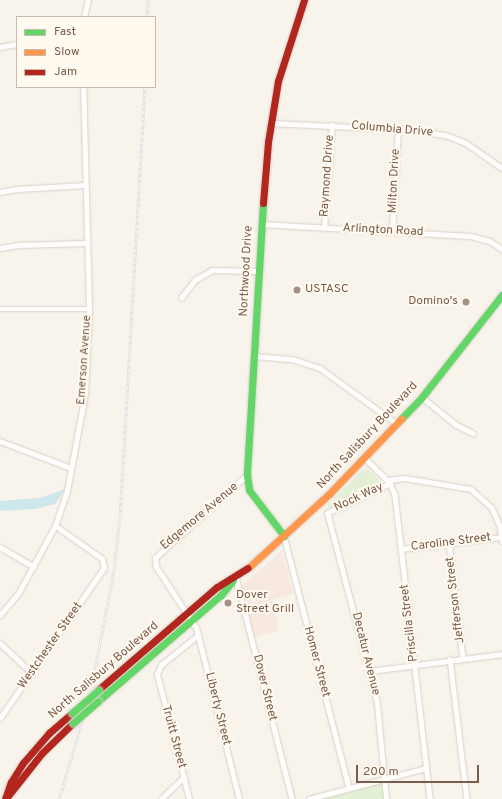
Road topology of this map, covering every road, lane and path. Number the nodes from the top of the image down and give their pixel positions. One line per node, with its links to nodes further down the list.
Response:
1 (88, 0): 3 (street)
2 (304, 0): 7 (main road, Northwood Drive)
3 (84, 16)
4 (16, 44): 5 (street)
5 (0, 46)
6 (83, 88): 11 (street, Emerson Avenue)
7 (271, 123): 8 (street, Columbia Drive); 13 (main road, Northwood Drive)
8 (332, 125): 9 (street, Columbia Drive); 14 (street, Raymond Drive)
9 (398, 130): 10 (street, Columbia Drive); 15 (street, Milton Drive)
10 (502, 168)
11 (85, 185): 12 (street); 16 (street, Emerson Avenue)
12 (0, 192)
13 (261, 224): 14 (street, Arlington Road); 19 (main road, Northwood Drive)
14 (324, 228): 15 (street, Arlington Road)
15 (392, 232): 18 (street, Arlington Road)
16 (87, 243): 17 (street); 23 (street, Emerson Avenue)
17 (0, 248)
18 (502, 249)
19 (258, 271): 21 (street); 24 (main road, Northwood Drive)
20 (502, 295): 25 (main road, North Salisbury Boulevard)
21 (181, 298)
22 (0, 309): 23 (street)
23 (89, 309): 30 (street, Emerson Avenue)
24 (254, 356): 26 (street); 31 (main road, Northwood Drive)
25 (422, 397): 26 (main road, North Salisbury Boulevard); 27 (street)
26 (397, 424): 29 (main road, North Salisbury Boulevard)
27 (473, 433)
28 (0, 441): 30 (street)
29 (364, 458): 32 (street, Priscilla Street); 35 (main road, North Salisbury Boulevard)
30 (71, 468): 34 (street, Emerson Avenue)
31 (247, 476): 35 (main road, Northwood Drive); 43 (street, Edgemore Avenue)
32 (389, 482): 33 (street, Nock Way); 36 (street); 40 (street, Priscilla Street)
33 (327, 513): 52 (street, Decatur Avenue)
34 (55, 526): 41 (street, Emerson Avenue); 53 (street, Westchester Street)
35 (284, 536): 42 (main road, North Salisbury Boulevard); 58 (street, Homer Street)
36 (502, 537): 37 (street); 38 (street, Caroline Street)
37 (502, 540)
38 (449, 543): 40 (street, Caroline Street); 49 (street, Jefferson Street)
39 (0, 547): 41 (street)
40 (401, 549): 51 (street, Priscilla Street)
41 (34, 567): 44 (street, Emerson Avenue)
42 (236, 577): 43 (main road, North Salisbury Boulevard); 45 (main road, North Salisbury Boulevard); 63 (street, Dover Street)
43 (187, 614): 45 (street, Edgemore Avenue); 59 (main road, North Salisbury Boulevard, bridge)
44 (0, 615)
45 (192, 620): 46 (street, Liberty Street); 59 (main road, North Salisbury Boulevard, bridge)
46 (198, 635): 56 (street, Truitt Street); 62 (street, Liberty Street)
47 (0, 642): 53 (street)
48 (502, 654): 49 (street)
49 (463, 658): 50 (street)
50 (450, 660): 51 (street); 67 (street, Jefferson Street)
51 (415, 664): 52 (street); 55 (street, Priscilla Street)
52 (370, 671): 57 (street, Decatur Avenue)
53 (32, 673): 54 (street, Westchester Street)
54 (0, 718)
55 (426, 768): 57 (street); 66 (street, Priscilla Street)
56 (184, 777): 60 (street); 61 (street, Truitt Street)
57 (384, 779): 58 (street); 65 (street, Decatur Avenue)
58 (349, 788): 64 (street)
59 (3, 799)
60 (161, 799)
61 (189, 799)
62 (239, 799)
63 (292, 799)
64 (308, 799)
65 (386, 799)
66 (430, 799)
67 (467, 799)

